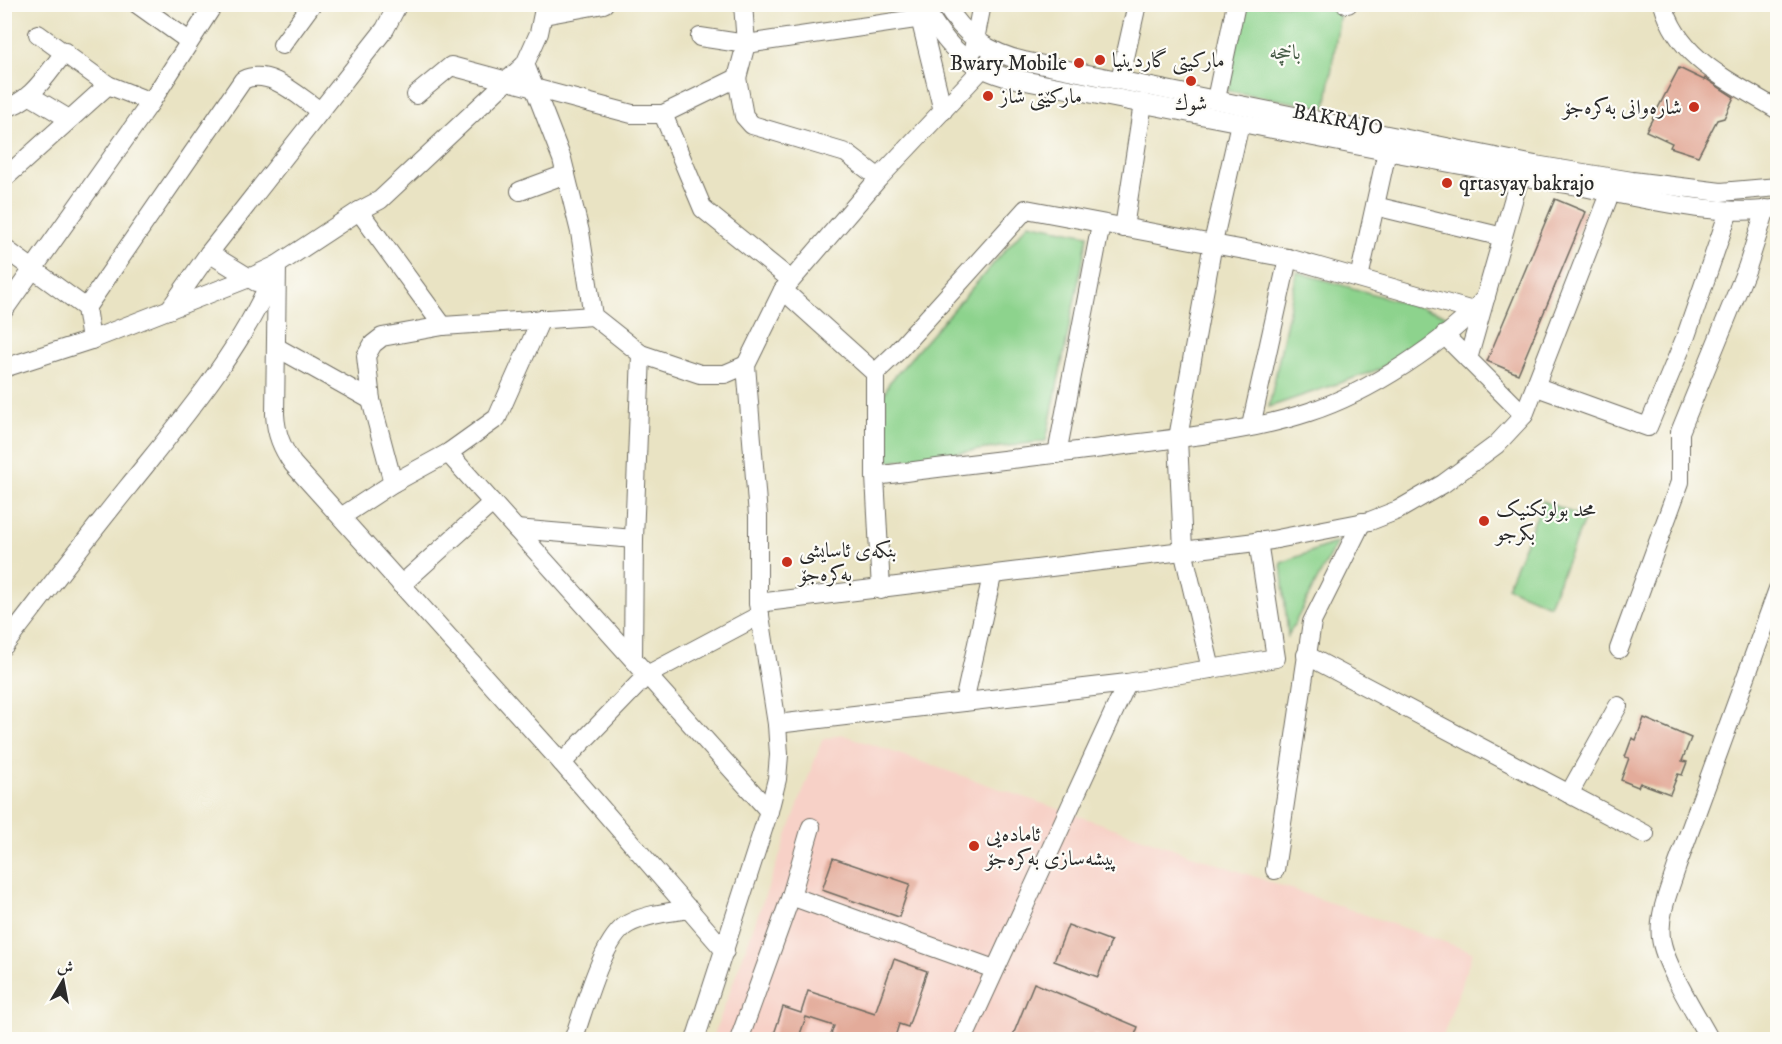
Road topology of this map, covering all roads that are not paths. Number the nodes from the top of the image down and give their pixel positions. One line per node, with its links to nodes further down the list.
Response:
1 (137, 4): 17 (street)
2 (214, 4): 17 (street)
3 (312, 4): 19 (street)
4 (398, 4): 36 (street)
5 (604, 4): 12 (street)
6 (743, 4): 18 (street)
7 (945, 4): 16 (street, BAKRAJO)
8 (982, 4): 16 (street)
9 (1137, 4): 26 (street)
10 (1236, 4): 31 (street)
11 (1663, 4): 35 (street)
12 (545, 10): 22 (street)
13 (922, 11): 18 (street); 23 (street, BAKRAJO); 37 (street)
14 (38, 34): 20 (street)
15 (700, 37): 18 (street)
16 (975, 40): 21 (street, BAKRAJO); 23 (street)
17 (189, 41): 32 (street)
18 (746, 44): 24 (street)
19 (282, 45)
20 (65, 52): 27 (street); 30 (street)
21 (997, 53): 23 (street); 26 (street, BAKRAJO)
22 (525, 64): 25 (street); 28 (street)
23 (976, 66): 33 (street, BAKRAJO); 37 (street)
24 (737, 78): 38 (street); 45 (street)
25 (509, 80): 28 (street); 29 (street); 51 (street)
26 (1120, 80): 31 (street, BAKRAJO)
27 (108, 85): 32 (street); 39 (street)
28 (534, 86): 38 (street); 43 (street)
29 (416, 94)
30 (29, 95): 34 (street); 39 (street)
31 (1216, 99): 46 (street, BAKRAJO)
32 (152, 102): 61 (street)
33 (1143, 103): 40 (street, BAKRAJO); 54 (street)
34 (4, 108)
35 (1778, 110)
36 (320, 111): 58 (street); 67 (street)
37 (943, 111): 45 (street)
38 (663, 114): 64 (street)
39 (69, 119): 42 (street)
40 (1240, 123): 41 (street, BAKRAJO); 56 (street)
41 (1387, 151): 44 (street, BAKRAJO); 49 (street)
42 (4, 174)
43 (566, 174): 47 (street); 71 (street)
44 (1520, 176): 48 (street, BAKRAJO); 55 (street)
45 (879, 178): 64 (street)
46 (1778, 187)
47 (520, 190)
48 (1611, 191): 52 (street, BAKRAJO); 82 (street)
49 (1375, 206): 55 (street); 63 (street)
50 (1774, 210): 52 (street, BAKRAJO); 104 (street)
51 (359, 211): 60 (street); 73 (street)
52 (1729, 211): 82 (street)
53 (1101, 224): 54 (street); 81 (street); 88 (street)
54 (1124, 228): 56 (street)
55 (1503, 237): 66 (street)
56 (1212, 243): 59 (street); 86 (street)
57 (4, 248): 61 (street)
58 (209, 253): 62 (street); 69 (street)
59 (1288, 258): 63 (street); 85 (street)
60 (277, 265): 62 (street); 65 (street)
61 (32, 269): 67 (street); 68 (street)
62 (249, 278): 65 (street); 69 (street)
63 (1359, 278): 70 (street)
64 (787, 285): 79 (street); 81 (street)
65 (272, 292): 76 (street); 103 (street)
66 (1486, 297): 70 (street); 78 (street)
67 (86, 308): 75 (street)
68 (4, 310)
69 (169, 310): 75 (street)
70 (1473, 312): 74 (street)
71 (593, 316): 72 (street); 77 (street)
72 (541, 319): 73 (street); 87 (street)
73 (443, 326): 83 (street)
74 (1444, 334): 78 (street); 85 (street)
75 (91, 340): 80 (street)
76 (276, 347): 83 (street); 92 (street)
77 (641, 354): 79 (street); 95 (street)
78 (1468, 359): 84 (street)
79 (746, 365): 102 (street)
80 (4, 368)
81 (875, 373): 89 (street)
82 (1537, 387): 84 (street)
83 (371, 400): 90 (street)
84 (1524, 415): 93 (street)
85 (1251, 426): 86 (street)
86 (1178, 438): 88 (street); 97 (street)
87 (448, 453): 90 (street); 91 (street)
88 (1057, 454): 89 (street)
89 (875, 476): 101 (street)
90 (393, 483): 92 (street)
91 (492, 503): 94 (street); 99 (street)
92 (341, 517): 99 (street)
93 (1362, 522): 96 (street); 105 (street)
94 (516, 530): 95 (street); 106 (street)
95 (634, 539): 106 (street)
96 (1258, 541): 97 (street); 107 (street)
97 (1184, 550): 98 (street); 107 (street)
98 (992, 576): 101 (street); 110 (street)
99 (401, 585): 113 (street)
100 (1778, 589): 127 (street)
101 (881, 590): 102 (street)
102 (759, 609): 108 (street); 112 (street)
103 (4, 646)
104 (1619, 649)
105 (1306, 655): 114 (street); 118 (street)
106 (633, 659): 108 (street)
107 (1211, 669): 109 (street)
108 (647, 675): 113 (street); 115 (street)
109 (1127, 684): 110 (street); 122 (street)
110 (964, 702): 112 (street)
111 (1618, 706): 114 (street)
112 (777, 724): 115 (street)
113 (562, 763): 120 (street)
114 (1569, 794): 117 (street)
115 (769, 811): 121 (street)
116 (811, 827): 119 (street)
117 (1645, 834)
118 (1275, 870)
119 (791, 896): 122 (street); 125 (street)
120 (690, 909): 121 (street); 123 (street)
121 (725, 951): 124 (street)
122 (994, 969): 126 (street)
123 (573, 1040)
124 (695, 1040)
125 (739, 1040)
126 (963, 1040)
127 (1710, 1040)

